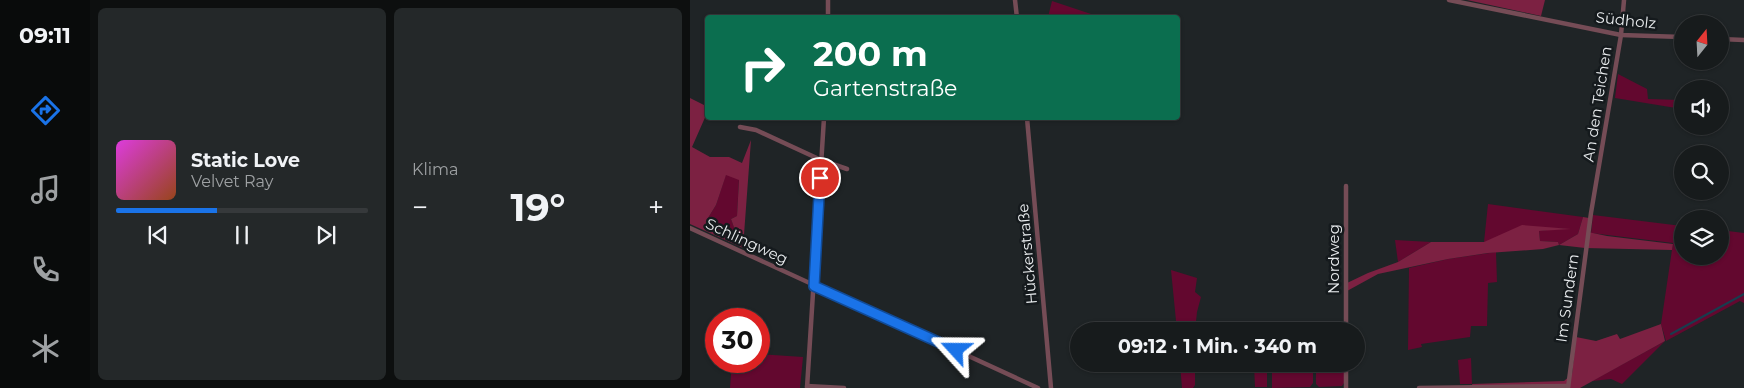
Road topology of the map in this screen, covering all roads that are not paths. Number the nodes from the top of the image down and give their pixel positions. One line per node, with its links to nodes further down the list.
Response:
1 (828, 0): 5 (street)
2 (1016, 0): 6 (street)
3 (1450, 0): 7 (street, Südholz)
4 (1624, 0): 7 (street, An den Teichen)
5 (828, 15)
6 (1017, 15)
7 (1621, 35): 8 (street, Südholz); 17 (street, An den Teichen)
8 (1674, 37)
9 (1729, 39): 10 (street)
10 (1744, 40)
11 (824, 120): 14 (street)
12 (1027, 120): 26 (street, Hückerstraße)
13 (740, 127): 14 (street)
14 (821, 160): 15 (street); 19 (street)
15 (847, 169)
16 (1346, 186): 20 (street, Nordweg)
17 (1592, 212): 23 (street, Im Sundern)
18 (690, 228): 19 (street, Schlingweg)
19 (814, 286): 22 (street); 25 (street, Schlingweg)
20 (1346, 322)
21 (1346, 372): 27 (street)
22 (807, 387): 24 (street)
23 (1568, 387): 28 (street)
24 (844, 388)
25 (1038, 388)
26 (1051, 388)
27 (1346, 388)
28 (1419, 388)

